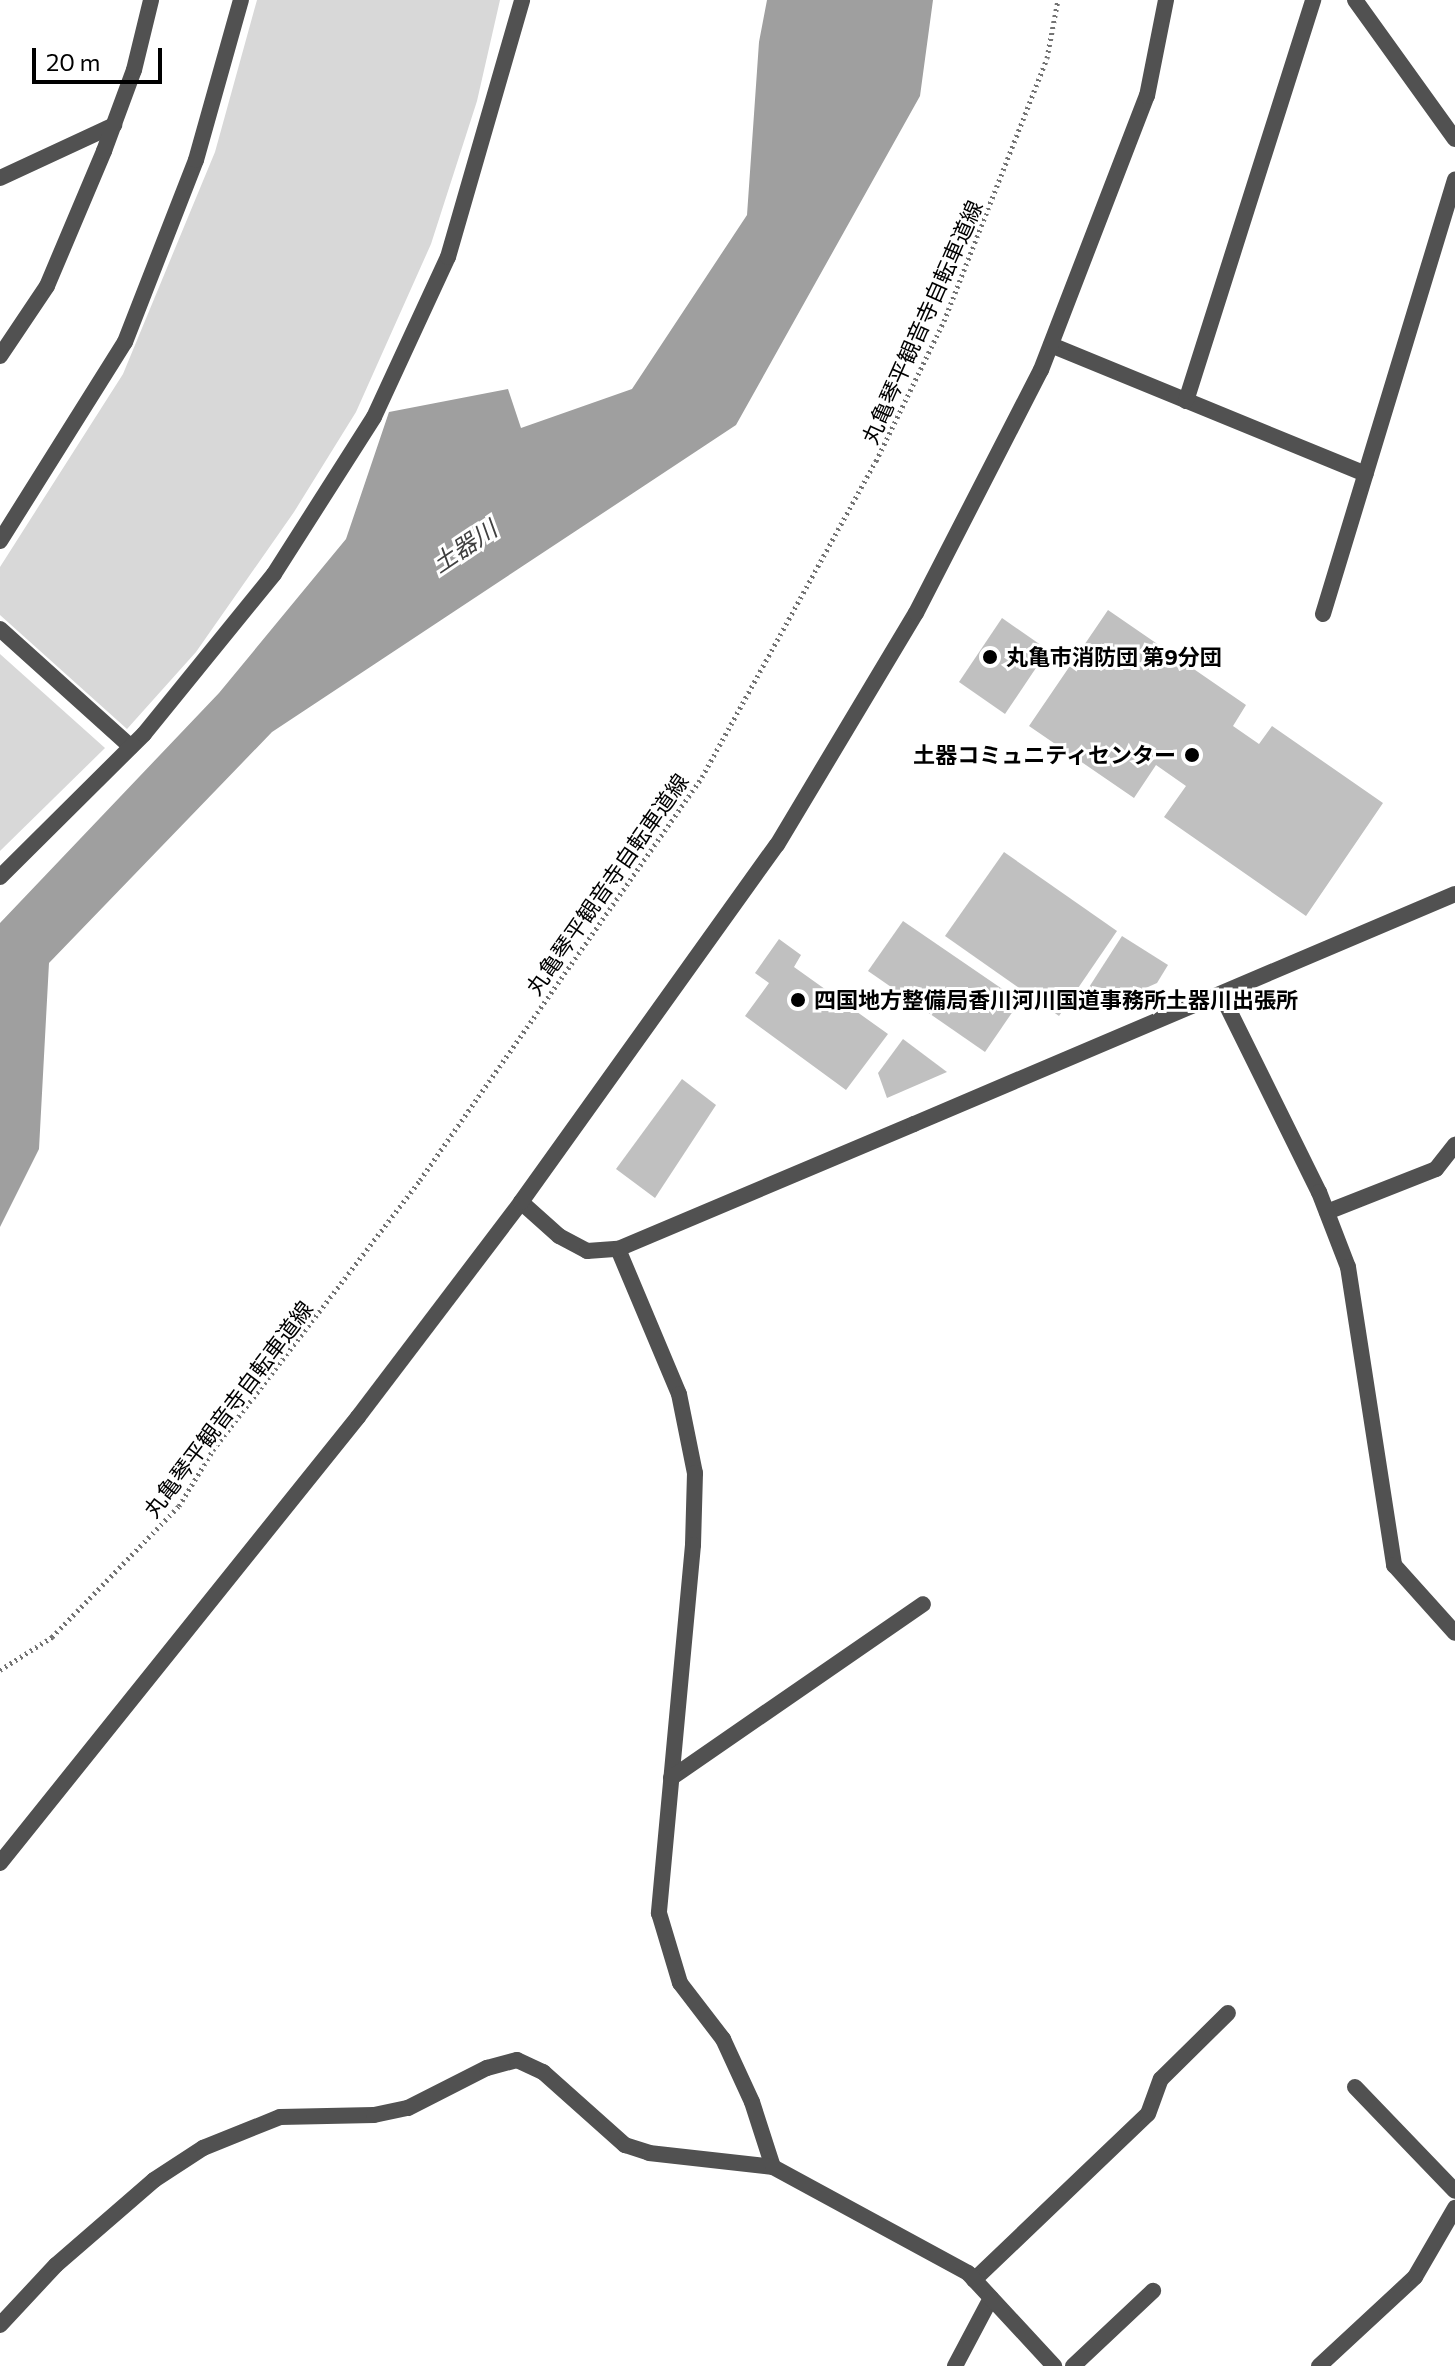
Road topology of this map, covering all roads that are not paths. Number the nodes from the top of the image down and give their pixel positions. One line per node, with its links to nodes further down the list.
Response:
1 (151, 0): 7 (street)
2 (241, 0): 15 (street)
3 (522, 0): 18 (street)
4 (1166, 0): 11 (street)
5 (1313, 0): 13 (street)
6 (1355, 0): 8 (street)
7 (114, 125): 9 (street); 12 (street)
8 (1455, 139)
9 (0, 178)
10 (1455, 180): 14 (street)
11 (1051, 345): 13 (street); 23 (street)
12 (0, 356)
13 (1186, 401): 14 (street)
14 (1366, 474): 16 (street)
15 (0, 541)
16 (1323, 614)
17 (0, 629): 18 (street)
18 (131, 747): 19 (street)
19 (0, 877)
20 (1455, 894): 21 (street)
21 (1222, 996): 24 (street); 25 (street)
22 (1455, 1145): 24 (street)
23 (521, 1202): 25 (street); 29 (street)
24 (1327, 1212): 27 (street)
25 (618, 1249): 28 (street)
26 (923, 1604): 28 (street)
27 (1455, 1633)
28 (671, 1778): 32 (street)
29 (0, 1863)
30 (1228, 2013): 35 (street)
31 (1355, 2087): 33 (street)
32 (773, 2167): 35 (street); 38 (street)
33 (1455, 2191)
34 (1455, 2208): 42 (street)
35 (974, 2280): 37 (street)
36 (1153, 2291): 41 (street)
37 (991, 2298): 39 (street); 40 (street)
38 (0, 2325)
39 (955, 2366)
40 (1054, 2366)
41 (1073, 2366)
42 (1319, 2366)

